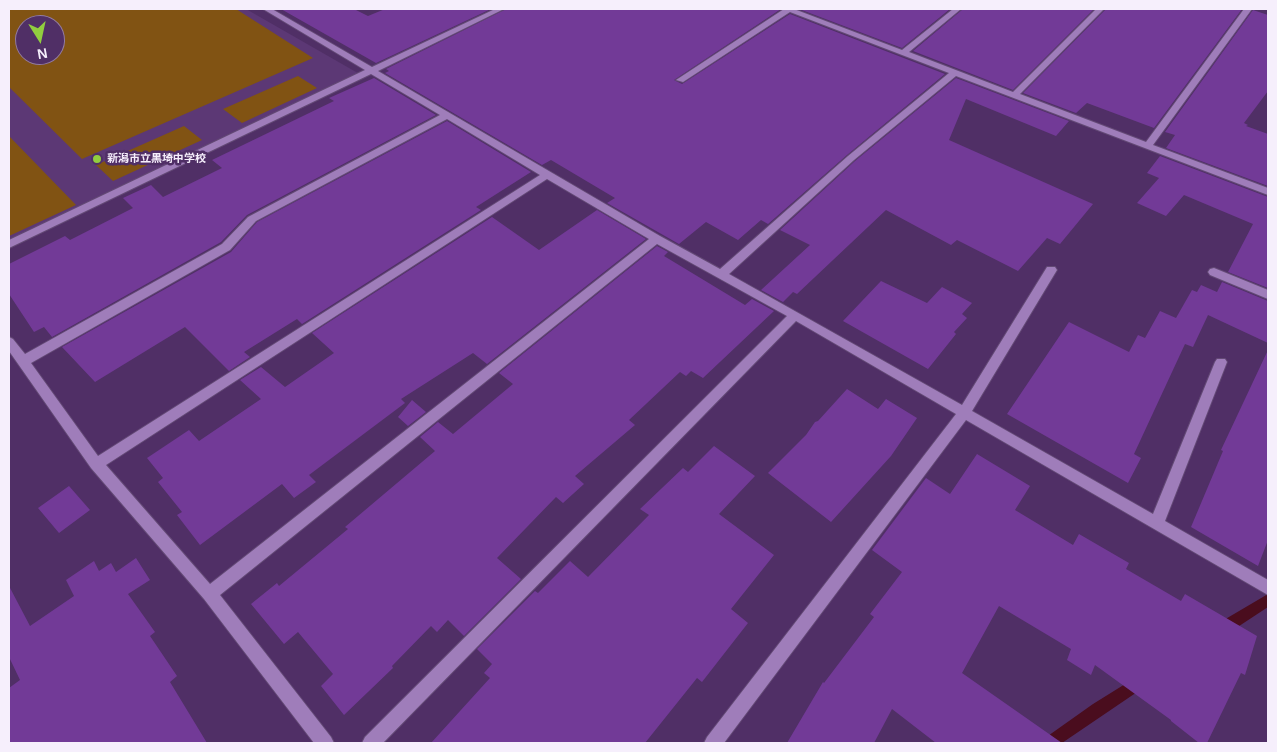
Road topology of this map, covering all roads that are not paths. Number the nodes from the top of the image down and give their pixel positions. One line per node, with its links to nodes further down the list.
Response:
1 (267, 9): 8 (street)
2 (500, 9): 8 (street)
3 (957, 9): 7 (street)
4 (1100, 9): 11 (street)
5 (1248, 9): 13 (street)
6 (794, 10): 7 (street); 10 (street)
7 (904, 52): 9 (street)
8 (371, 71): 12 (street); 17 (street)
9 (955, 73): 11 (street); 20 (street)
10 (680, 80)
11 (1013, 96): 13 (street)
12 (446, 116): 14 (street); 24 (street)
13 (1148, 146): 15 (street)
14 (548, 174): 16 (street); 27 (street)
15 (1268, 192)
16 (656, 239): 20 (street); 30 (street)
17 (9, 244)
18 (1051, 270): 26 (street)
19 (1214, 272): 21 (street)
20 (721, 275): 22 (street)
21 (1268, 295)
22 (795, 316): 26 (street); 32 (street)
23 (9, 342): 24 (street)
24 (23, 361): 27 (street)
25 (1221, 362): 28 (street)
26 (964, 413): 28 (street); 33 (street)
27 (96, 464): 30 (street)
28 (1156, 524): 29 (street)
29 (1268, 588)
30 (209, 594): 31 (street)
31 (326, 743)
32 (371, 743)
33 (714, 743)

